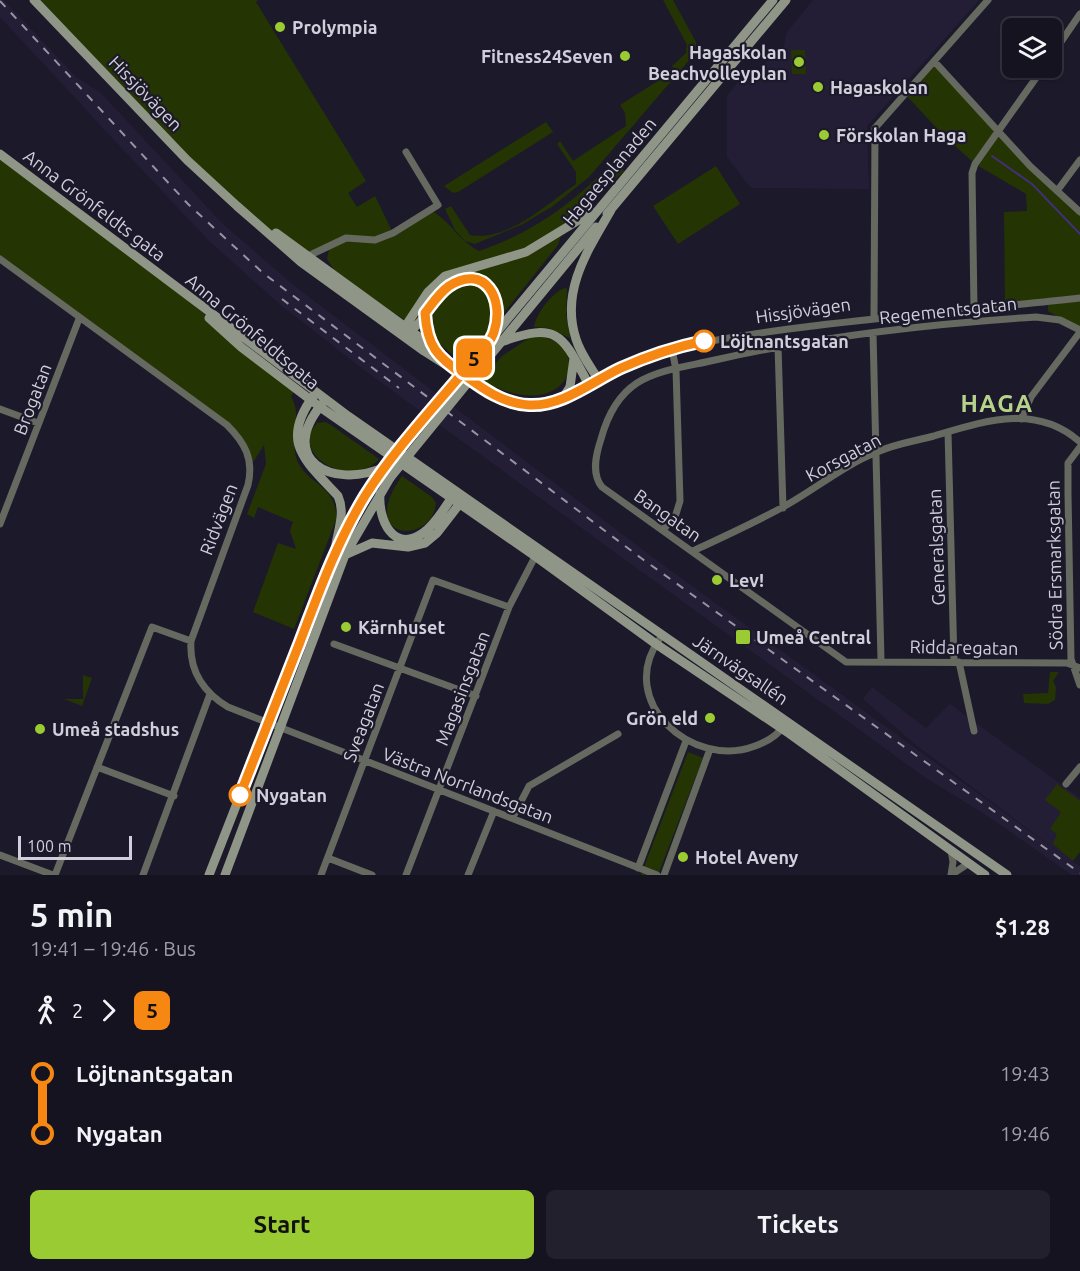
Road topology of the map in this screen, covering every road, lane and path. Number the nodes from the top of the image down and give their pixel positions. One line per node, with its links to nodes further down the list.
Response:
1 (34, 0): 17 (main road, Hissjövägen)
2 (773, 0): 14 (main road, Hagaesplanaden)
3 (786, 0): 14 (main road, Hagaesplanaden)
4 (988, 0): 7 (street)
5 (1080, 15): 6 (street)
6 (1062, 41)
7 (934, 60): 9 (street); 22 (street)
8 (1036, 78): 9 (street)
9 (998, 130): 13 (street); 20 (street)
10 (406, 152): 17 (street)
11 (0, 154): 18 (main road, Anna Grönfeldts gata)
12 (1080, 160): 13 (street)
13 (1057, 191): 15 (street)
14 (606, 208): 25 (main road); 27 (main road, Hagaesplanaden); 28 (main road, Hagaesplanaden); 36 (main road)
15 (1080, 212)
16 (0, 259): 23 (street, Ridvägen)
17 (303, 259): 25 (main road, Hissjövägen)
18 (170, 283): 38 (main road, Anna Grönfeldtsgata)
19 (1080, 298): 20 (street, Hissjövägen)
20 (974, 308): 22 (street, Hissjövägen)
21 (425, 313): 25 (main road); 27 (main road); 29 (main road)
22 (874, 318): 31 (street, Hissjövägen)
23 (79, 319): 43 (street, Brogatan); 59 (street, Ridvägen)
24 (1080, 331): 26 (street, Regementsgatan); 42 (street)
25 (405, 333): 29 (main road, Hissjövägen); 33 (main road, Hissjövägen)
26 (873, 333): 30 (street, Regementsgatan); 46 (street)
27 (494, 335): 34 (main road, Hagaesplanaden)
28 (501, 342): 32 (main road); 34 (main road, Hagaesplanaden)
29 (430, 345): 33 (main road, Hissjövägen)
30 (778, 346): 35 (street, Regementsgatan); 50 (street)
31 (672, 349): 35 (street); 36 (street, Hissjövägen)
32 (574, 358): 37 (main road); 39 (main road)
33 (447, 364): 39 (main road, Hissjövägen)
34 (475, 366): 47 (main road, bridge)
35 (676, 370): 52 (street); 52 (street, Bangatan)
36 (598, 379): 37 (main road, Hissjövägen)
37 (589, 385): 39 (main road, Hissjövägen)
38 (313, 396): 40 (main road, Anna Grönfeldtsgata); 55 (main road)
39 (563, 398)
40 (323, 403): 47 (main road); 49 (main road, Anna Grönfeldtsgata)
41 (0, 409): 43 (street)
42 (1021, 419): 44 (street, Korsgatan); 45 (street, Korsgatan)
43 (38, 423): 51 (street, Brogatan)
44 (948, 432): 46 (street, Korsgatan); 64 (street, Generalsgatan)
45 (1080, 445): 65 (street, Södra Ersmarksgatan)
46 (876, 452): 50 (street, Korsgatan); 62 (street)
47 (384, 471): 48 (main road); 55 (main road)
48 (380, 492): 49 (main road); 56 (main road)
49 (457, 498): 54 (main road, Järnvägsallén); 56 (main road)
50 (783, 507): 53 (street, Korsgatan)
51 (0, 524)
52 (663, 530): 53 (street, Bangatan)
53 (693, 551): 63 (street, Bangatan)
54 (537, 552): 57 (street, Magasinsgatan); 58 (main road, Järnvägsallén); 61 (main road, Järnvägsallén)
55 (334, 555): 70 (main road)
56 (345, 555): 72 (main road)
57 (509, 607): 66 (street, Sveagatan); 69 (street, Magasinsgatan)
58 (662, 636): 61 (street); 71 (main road, Järnvägsallén)
59 (190, 641): 68 (street, Ridvägen); 78 (street)
60 (334, 644): 66 (street)
61 (656, 644): 71 (main road, Järnvägsallén); 75 (street)
62 (881, 660): 63 (street, Riddaregatan); 64 (street, Riddaregatan)
63 (846, 662)
64 (957, 662): 65 (street, Riddaregatan); 73 (street, Generalsgatan)
65 (1077, 667): 67 (street, Södra Ersmarksgatan)
66 (399, 668): 69 (street); 77 (street, Sveagatan)
67 (1080, 684)
68 (210, 694): 70 (street, Ridvägen); 82 (street)
69 (476, 696): 81 (street, Magasinsgatan)
70 (268, 722): 72 (street, Västra Norrlandsgatan); 92 (main road)
71 (784, 724): 76 (street); 85 (main road, Järnvägsallén); 102 (main road, Järnvägsallén)
72 (281, 728): 77 (street, Västra Norrlandsgatan); 93 (main road)
73 (974, 731)
74 (618, 734): 84 (street)
75 (686, 741): 76 (street); 89 (street)
76 (710, 749): 99 (street)
77 (364, 761): 81 (street, Västra Norrlandsgatan); 87 (street, Sveagatan)
78 (98, 766): 82 (street); 90 (street)
79 (1080, 766): 80 (street)
80 (1066, 784)
81 (438, 790): 83 (street, Västra Norrlandsgatan); 96 (street, Magasinsgatan)
82 (174, 796): 91 (street)
83 (494, 811): 84 (street, Västra Norrlandsgatan); 97 (street)
84 (513, 817): 89 (street, Västra Norrlandsgatan)
85 (951, 850): 88 (main road, Järnvägsallén); 100 (street)
86 (0, 855): 90 (street)
87 (328, 858): 94 (street, Sveagatan); 95 (street)
88 (969, 863): 100 (street); 101 (main road, Järnvägsallén)
89 (638, 868): 98 (street, Västra Norrlandsgatan)
90 (54, 875)
91 (143, 875)
92 (209, 875)
93 (225, 875)
94 (321, 875)
95 (372, 875)
96 (406, 875)
97 (468, 875)
98 (657, 875)
99 (664, 875)
100 (951, 875)
101 (985, 875)
102 (1007, 875)

